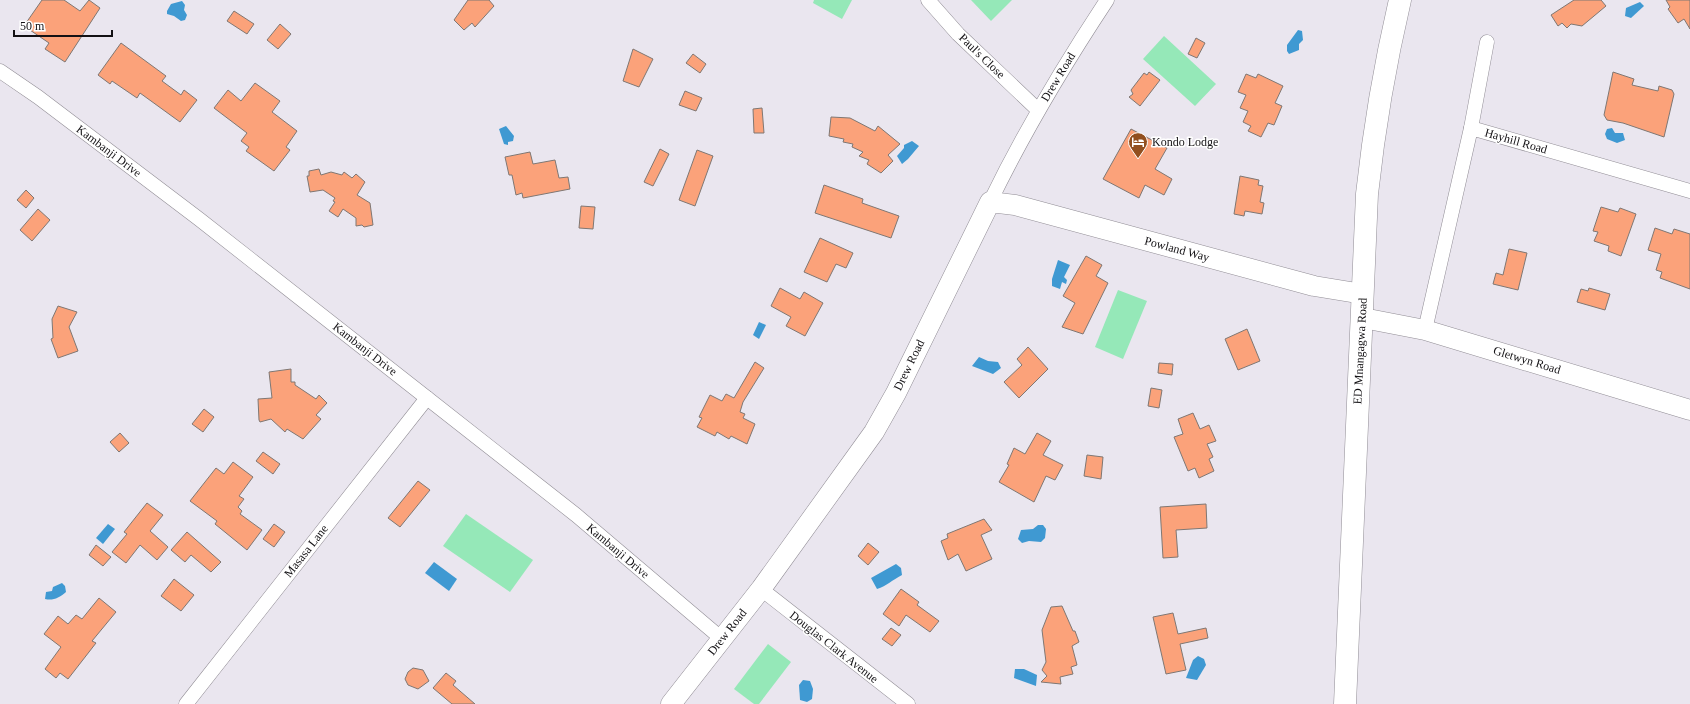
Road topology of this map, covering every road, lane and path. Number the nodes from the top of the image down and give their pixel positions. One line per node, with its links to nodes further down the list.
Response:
1 (928, 0): 6 (street, Paul's Close)
2 (1107, 0): 6 (street, Drew Road)
3 (1400, 0): 10 (highway, ED Mnangagwa Road)
4 (1487, 42): 7 (street)
5 (0, 71): 13 (street, Kambanji Drive)
6 (1038, 110): 9 (street, Drew Road)
7 (1471, 128): 8 (street, Hayhill Road); 12 (street, Hayhill Road)
8 (1690, 191)
9 (990, 202): 10 (street, Powland Way); 15 (street, Drew Road)
10 (1363, 294): 11 (highway, ED Mnangagwa Road)
11 (1363, 318): 12 (street, Gletwyn Road); 20 (highway, ED Mnangagwa Road)
12 (1425, 330): 14 (street, Gletwyn Road)
13 (427, 398): 16 (street, Kambanji Drive); 17 (street, Masasa Lane)
14 (1690, 410)
15 (761, 589): 16 (street, Drew Road); 19 (street, Douglas Clark Avenue)
16 (722, 639): 18 (street, Drew Road)
17 (186, 704)
18 (671, 704)
19 (908, 704)
20 (1345, 704)

